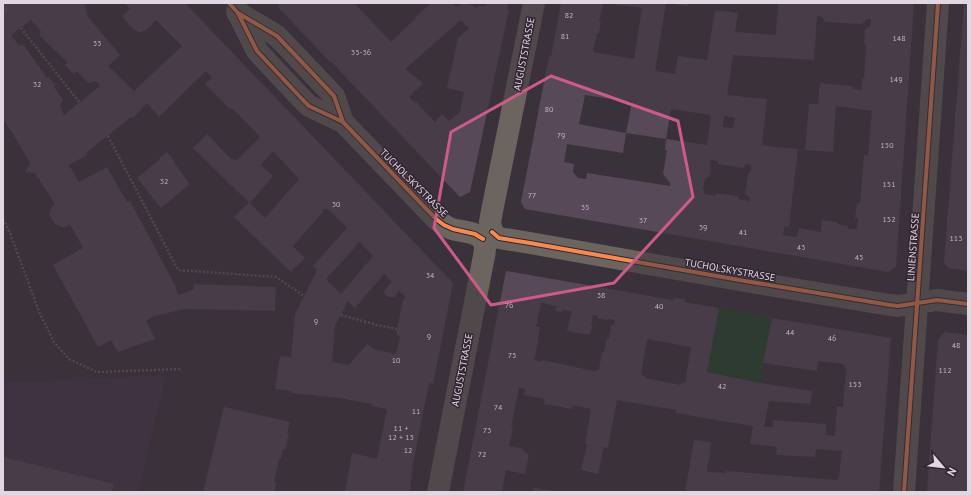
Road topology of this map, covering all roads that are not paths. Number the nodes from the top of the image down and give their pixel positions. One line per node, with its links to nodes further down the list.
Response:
1 (534, 3): 4 (street, AUGUSTSTRASSE)
2 (938, 3): 5 (street, LINIENSTRASSE)
3 (233, 8): 4 (street, TUCHOLSKYSTRASSE)
4 (487, 236): 5 (street, TUCHOLSKYSTRASSE); 7 (street, AUGUSTSTRASSE)
5 (917, 303): 6 (street, TUCHOLSKYSTRASSE); 8 (street, LINIENSTRASSE)
6 (968, 304)
7 (438, 492)
8 (904, 492)

